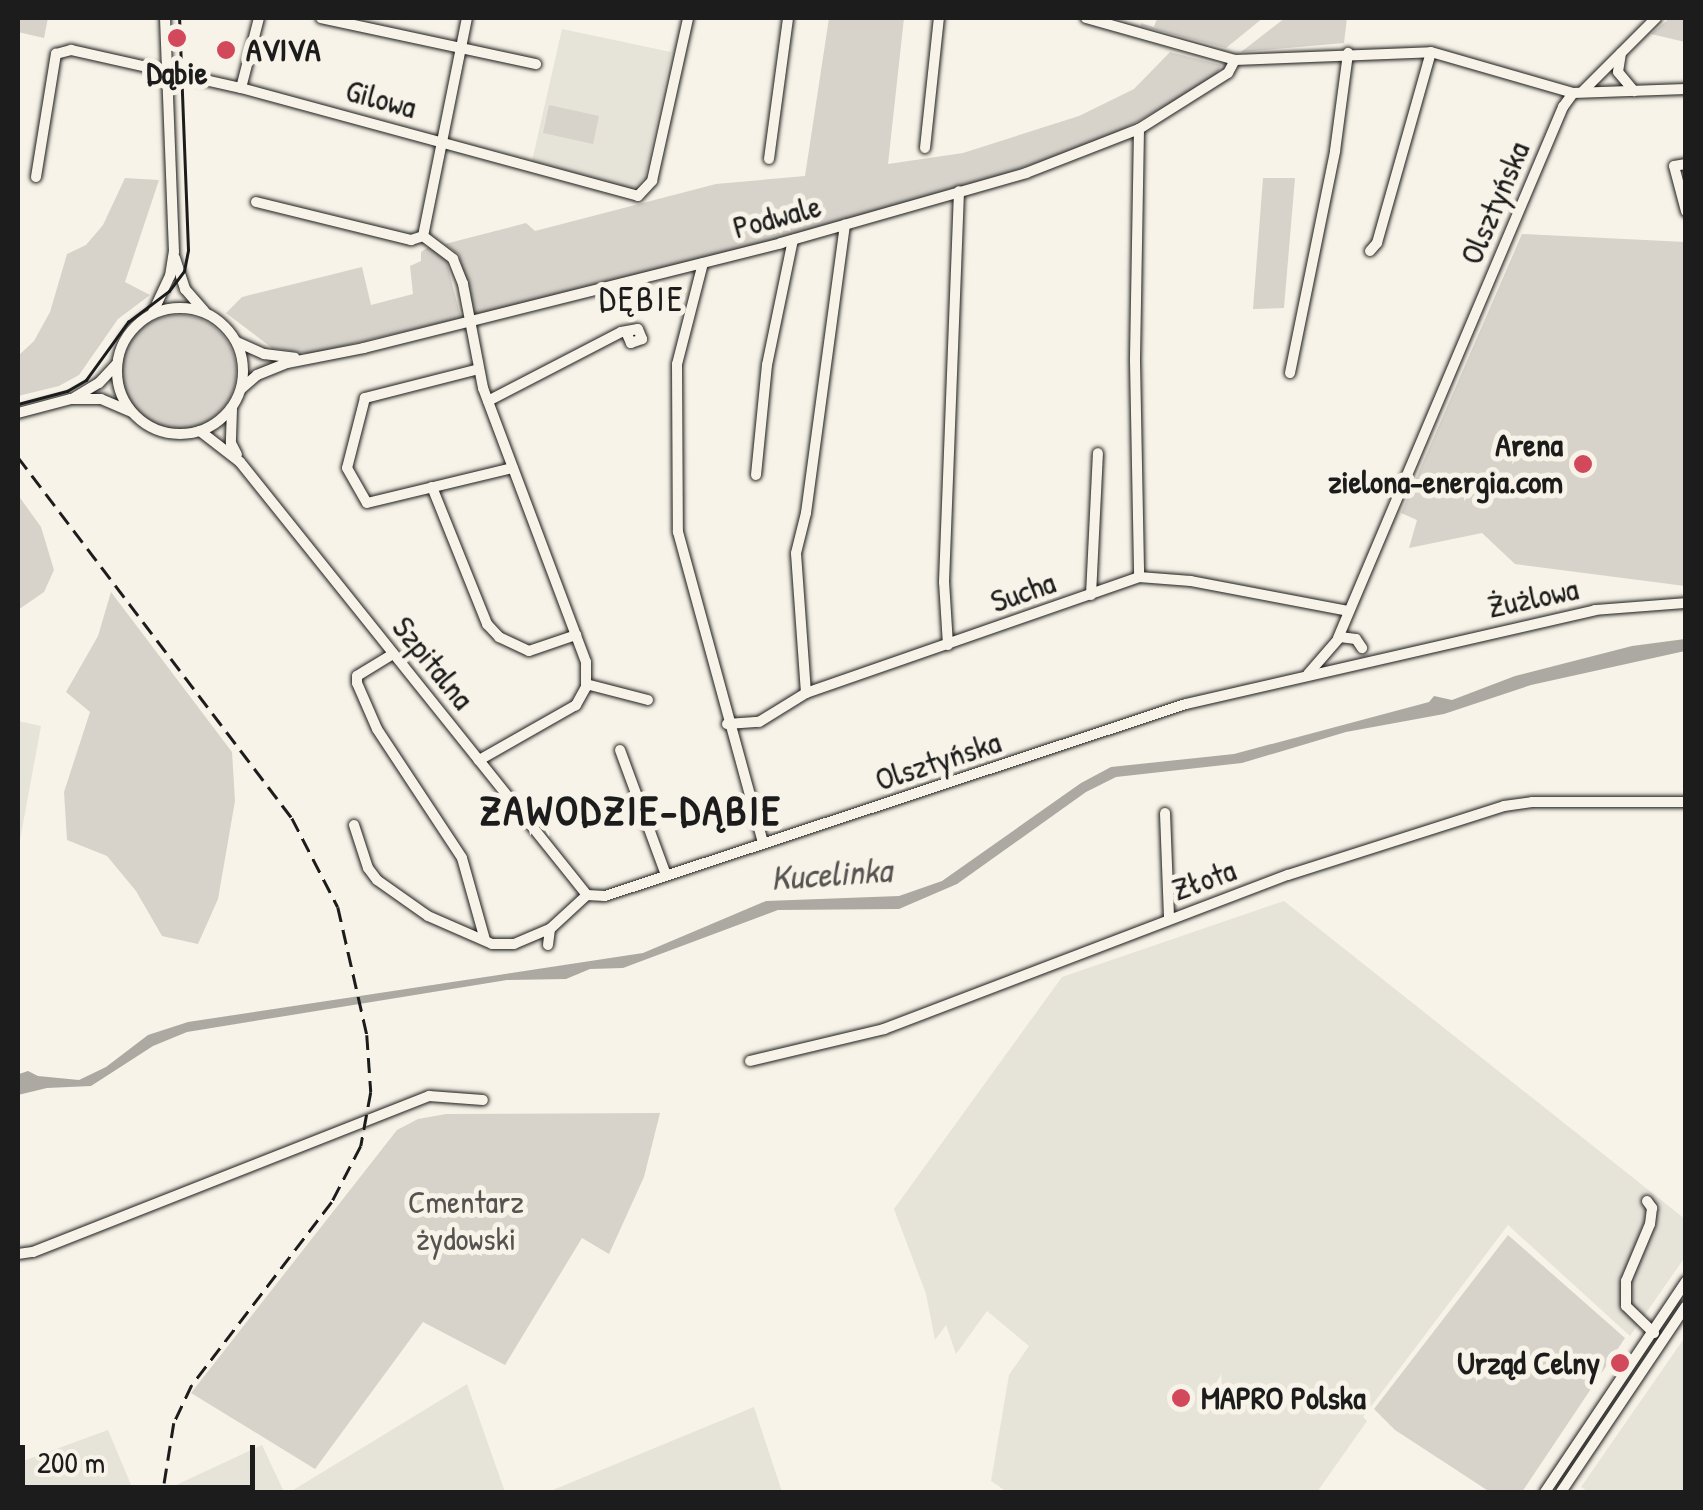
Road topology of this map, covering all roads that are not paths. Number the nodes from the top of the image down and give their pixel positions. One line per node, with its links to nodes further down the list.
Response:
1 (165, 18): 16 (street)
2 (259, 18): 17 (street)
3 (321, 18): 10 (street)
4 (467, 18): 10 (street)
5 (688, 18): 22 (street, Gilowa)
6 (788, 18): 24 (street)
7 (939, 18): 23 (street)
8 (1086, 18): 14 (street)
9 (1656, 18): 11 (street, Olsztyńska)
10 (460, 48): 15 (street); 22 (street)
11 (1623, 48): 19 (street); 20 (street, Olsztyńska)
12 (1431, 52): 13 (street); 20 (street); 34 (street)
13 (1348, 53): 14 (street); 44 (street)
14 (1235, 60): 21 (street, Podwale)
15 (536, 64)
16 (168, 72): 17 (street, Gilowa); 26 (street, Gilowa); 33 (street)
17 (241, 88): 22 (street, Gilowa)
18 (1686, 89): 19 (street)
19 (1634, 90): 20 (street)
20 (1577, 92): 60 (street, Olsztyńska)
21 (1139, 129): 27 (street, Podwale); 57 (street)
22 (440, 141): 31 (street)
23 (925, 148)
24 (769, 159)
25 (1686, 164): 29 (street)
26 (36, 177)
27 (959, 191): 30 (street, Podwale); 64 (street)
28 (256, 202): 31 (street)
29 (1686, 211)
30 (845, 225): 32 (street, Podwale); 73 (street)
31 (424, 236): 38 (street)
32 (793, 240): 35 (street, Podwale); 55 (street)
33 (174, 252): 36 (street); 37 (street)
34 (1370, 252)
35 (702, 263): 38 (street, Podwale); 75 (street)
36 (152, 312): 37 (street); 42 (street)
37 (206, 313): 40 (street)
38 (471, 320): 41 (street, Podwale); 43 (street)
39 (627, 334): 47 (street)
40 (237, 342): 41 (street, Podwale); 45 (street)
41 (306, 360): 45 (street, Podwale)
42 (116, 365): 46 (street); 49 (street)
43 (479, 369): 47 (street); 56 (street)
44 (1290, 373)
45 (241, 389): 48 (street)
46 (72, 399): 49 (street); 50 (street)
47 (488, 401): 54 (street)
48 (232, 408): 51 (street); 53 (street, Szpitalna)
49 (132, 412): 51 (street)
50 (18, 413)
51 (200, 431): 53 (street, Szpitalna)
52 (1098, 453): 58 (street)
53 (240, 462): 66 (street, Szpitalna)
54 (513, 468): 56 (street); 61 (street)
55 (756, 475)
56 (432, 487): 61 (street)
57 (1139, 578): 58 (street, Sucha); 60 (street, Sucha)
58 (1091, 595): 64 (street, Sucha)
59 (1686, 603): 68 (street, Żużlowa)
60 (1348, 611): 62 (street, Olsztyńska); 63 (street, Olsztyńska)
61 (576, 635): 72 (street)
62 (1351, 636): 63 (street); 65 (street)
63 (1338, 638): 67 (street)
64 (948, 645): 73 (street, Sucha)
65 (1362, 648): 68 (street, Żużlowa); 69 (street)
66 (393, 654): 77 (street, Szpitalna); 86 (street)
67 (1328, 654): 70 (street); 71 (street, Olsztyńska)
68 (1392, 655): 69 (street, Żużlowa)
69 (1358, 665): 70 (street)
70 (1337, 668): 71 (street, Olsztyńska)
71 (1307, 674): 81 (street, Olsztyńska)
72 (586, 684): 74 (street); 77 (street)
73 (806, 693): 75 (street, Sucha)
74 (648, 700)
75 (728, 724): 81 (street)
76 (620, 750): 82 (street)
77 (479, 760): 83 (street, Szpitalna)
78 (1686, 802): 84 (street, Złota)
79 (1165, 812): 84 (street)
80 (354, 824): 86 (street)
81 (764, 843): 82 (street, Olsztyńska)
82 (666, 876): 83 (street, Olsztyńska)
83 (587, 895): 85 (street)
84 (1169, 919): 88 (street, Złota)
85 (550, 929): 86 (street); 87 (street)
86 (485, 940)
87 (548, 945)
88 (750, 1062)
89 (483, 1100): 91 (street)
90 (1647, 1201): 94 (street)
91 (18, 1254)
92 (1686, 1281): 94 (street)
93 (1686, 1306): 95 (street)
94 (1652, 1331): 95 (street); 96 (street)
95 (1663, 1339): 97 (street)
96 (1544, 1492)
97 (1562, 1492)

